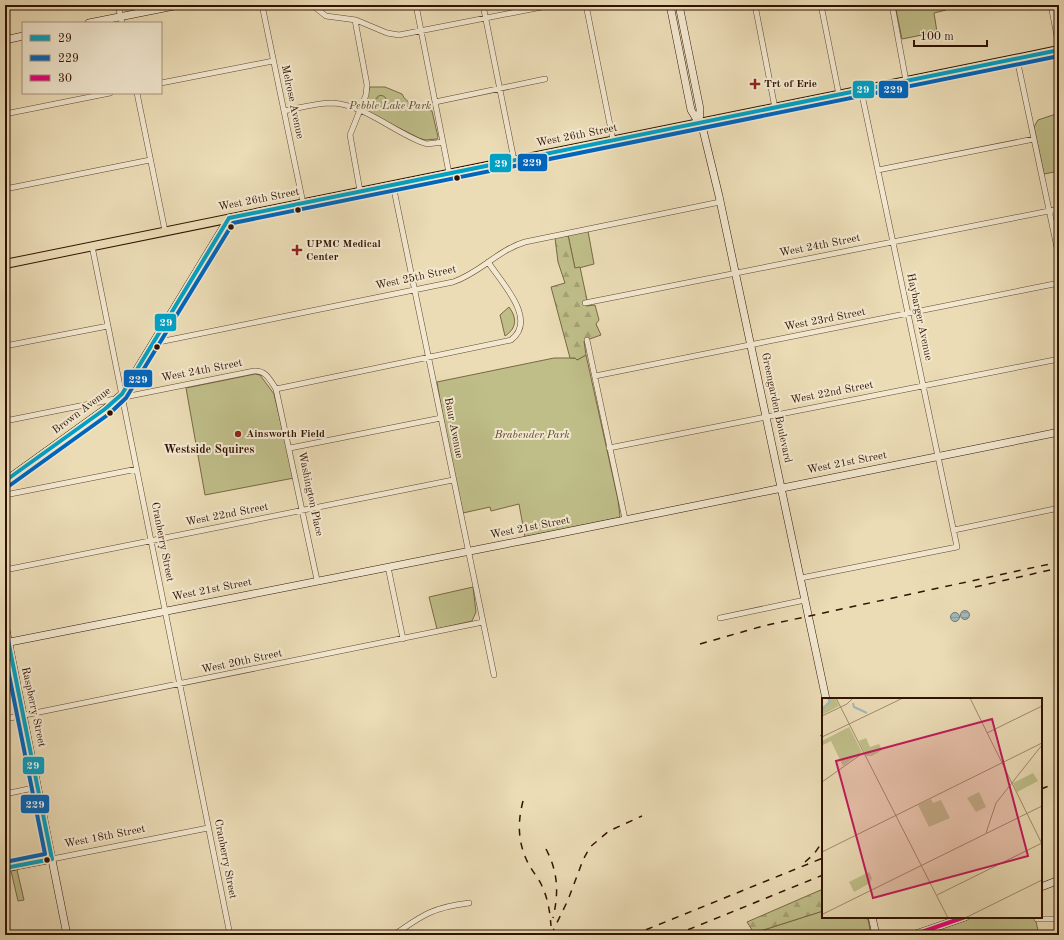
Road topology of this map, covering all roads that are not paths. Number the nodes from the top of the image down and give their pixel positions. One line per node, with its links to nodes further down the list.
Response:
1 (118, 5): 16 (street)
2 (179, 5): 16 (street)
3 (262, 5): 24 (street, Melrose Avenue)
4 (312, 5): 17 (street)
5 (416, 5): 19 (street)
6 (483, 5): 15 (street)
7 (552, 5): 15 (street)
8 (586, 5): 40 (street)
9 (670, 5): 38 (street, Greengarden Boulevard)
10 (679, 5): 38 (street, Greengarden Boulevard)
11 (755, 5): 34 (street)
12 (821, 5): 32 (street)
13 (892, 5): 26 (street)
14 (1051, 5): 22 (street)
15 (486, 17): 19 (street); 28 (street)
16 (121, 20): 18 (street)
17 (355, 20): 19 (street); 35 (street)
18 (100, 22)
19 (421, 30): 33 (street)
20 (22, 36): 21 (street)
21 (5, 40)
22 (1059, 49): 23 (main road, West 26th Street)
23 (1017, 59): 26 (main road, West 26th Street); 39 (street)
24 (273, 61): 27 (street); 36 (street, Melrose Avenue)
25 (545, 79): 28 (street)
26 (906, 81): 29 (main road, West 26th Street)
27 (162, 83)
28 (500, 88): 33 (street); 43 (street)
29 (861, 90): 32 (main road, West 26th Street); 44 (street, Haybarger Avenue)
30 (105, 94): 37 (street)
31 (137, 94): 42 (street)
32 (839, 95): 34 (main road, West 26th Street)
33 (435, 102): 41 (street)
34 (775, 108): 38 (main road, West 26th Street)
35 (360, 111): 36 (street); 41 (street); 48 (street)
36 (284, 112): 50 (street, Melrose Avenue)
37 (5, 114)
38 (699, 123): 40 (main road, West 26th Street); 49 (street, Greengarden Boulevard)
39 (1034, 139): 44 (street); 52 (street)
40 (613, 140): 43 (main road, West 26th Street)
41 (443, 142): 45 (street)
42 (150, 160): 47 (street); 54 (street)
43 (514, 160): 45 (main road, West 26th Street)
44 (878, 170): 55 (street, Haybarger Avenue)
45 (449, 173): 46 (main road, West 26th Street)
46 (393, 185): 48 (main road, West 26th Street); 62 (street, Baur Avenue)
47 (5, 189)
48 (360, 191): 50 (main road, West 26th Street)
49 (720, 202): 58 (street, West 25th Street); 60 (street, Greengarden Boulevard)
50 (303, 203): 53 (main road, West 26th Street)
51 (1059, 209): 52 (street, West 24th Street)
52 (1048, 211): 55 (street, West 24th Street); 57 (street)
53 (229, 218): 54 (main road, West 26th Street); 67 (street, Brown Avenue)
54 (165, 231): 56 (main road, West 26th Street)
55 (893, 241): 60 (street, West 24th Street); 64 (street, Haybarger Avenue)
56 (92, 246): 59 (main road, West 26th Street); 65 (street, Cranberry Street)
57 (1059, 257)
58 (488, 262): 62 (street, West 25th Street); 70 (street)
59 (5, 264)
60 (736, 273): 63 (street, West 24th Street); 68 (street, Greengarden Boulevard)
61 (1059, 283): 64 (street, West 23rd Street)
62 (415, 290): 67 (street, West 25th Street); 70 (street, Baur Avenue)
63 (585, 303)
64 (908, 314): 68 (street, West 23rd Street); 74 (street, Haybarger Avenue)
65 (108, 326): 69 (street); 76 (street, Cranberry Street)
66 (587, 340): 73 (street)
67 (154, 343): 76 (street, Brown Avenue)
68 (751, 345): 73 (street, West 23rd Street); 77 (street, Greengarden Boulevard)
69 (5, 346)
70 (429, 358): 75 (street); 78 (street, Baur Avenue)
71 (1059, 359): 74 (street, West 22nd Street)
72 (262, 371): 75 (street, Washington Place); 76 (street, West 24th Street)
73 (594, 376): 82 (street)
74 (923, 385): 77 (street, West 22nd Street); 83 (street, Haybarger Avenue)
75 (276, 389): 81 (street, Washington Place)
76 (121, 396): 79 (street, West 24th Street); 84 (street, Cranberry Street); 86 (street, Brown Avenue)
77 (766, 416): 82 (street, West 22nd Street); 87 (street, Greengarden Boulevard)
78 (441, 418): 81 (street); 85 (street, Baur Avenue)
79 (5, 421)
80 (1059, 432): 83 (street, West 21st Street)
81 (290, 448): 90 (street, Washington Place)
82 (609, 448): 91 (street)
83 (938, 456): 87 (street, West 21st Street); 92 (street, Haybarger Avenue)
84 (137, 469): 88 (street); 93 (street, Cranberry Street)
85 (454, 480): 90 (street, West 22nd Street); 94 (street, Baur Avenue)
86 (5, 481)
87 (781, 487): 91 (street, West 21st Street); 97 (street, Greengarden Boulevard)
88 (5, 495)
89 (1059, 508): 92 (street)
90 (303, 510): 93 (street, West 22nd Street); 98 (street, Washington Place)
91 (625, 519): 94 (street, West 21st Street)
92 (954, 530): 97 (street, Haybarger Avenue)
93 (152, 540): 96 (street, West 22nd Street); 100 (street, Cranberry Street)
94 (469, 551): 95 (street, West 21st Street); 102 (street, Baur Avenue)
95 (388, 566): 98 (street, West 21st Street); 104 (street)
96 (5, 570)
97 (801, 578): 99 (street, Greengarden Boulevard)
98 (317, 580): 100 (street, West 21st Street)
99 (805, 600): 101 (street); 108 (street, Greengarden Boulevard)
100 (166, 611): 105 (street, West 21st Street); 107 (street, Cranberry Street)
101 (720, 618)
102 (483, 622): 104 (street, West 20th Street); 106 (street, Baur Avenue)
103 (5, 625): 105 (street, Raspberry Street)
104 (403, 639): 107 (street, West 20th Street)
105 (7, 642): 109 (street, Raspberry Street)
106 (494, 675)
107 (180, 685): 109 (street, West 20th Street); 113 (street, Cranberry Street)
108 (826, 698)
109 (23, 716): 110 (street, West 20th Street); 111 (street, Raspberry Street)
110 (5, 719)
111 (38, 787): 112 (street); 114 (street, Raspberry Street)
112 (5, 794)
113 (208, 828): 114 (street, West 18th Street); 124 (street, Cranberry Street)
114 (52, 859): 115 (street, West 18th Street); 123 (street, Raspberry Street)
115 (5, 868)
116 (1059, 880): 117 (street)
117 (1042, 887)
118 (469, 903): 125 (street)
119 (872, 918): 126 (street)
120 (962, 918): 127 (street)
121 (1037, 918): 122 (street)
122 (1059, 919)
123 (67, 935)
124 (230, 935)
125 (394, 935)
126 (876, 935)
127 (913, 935)

